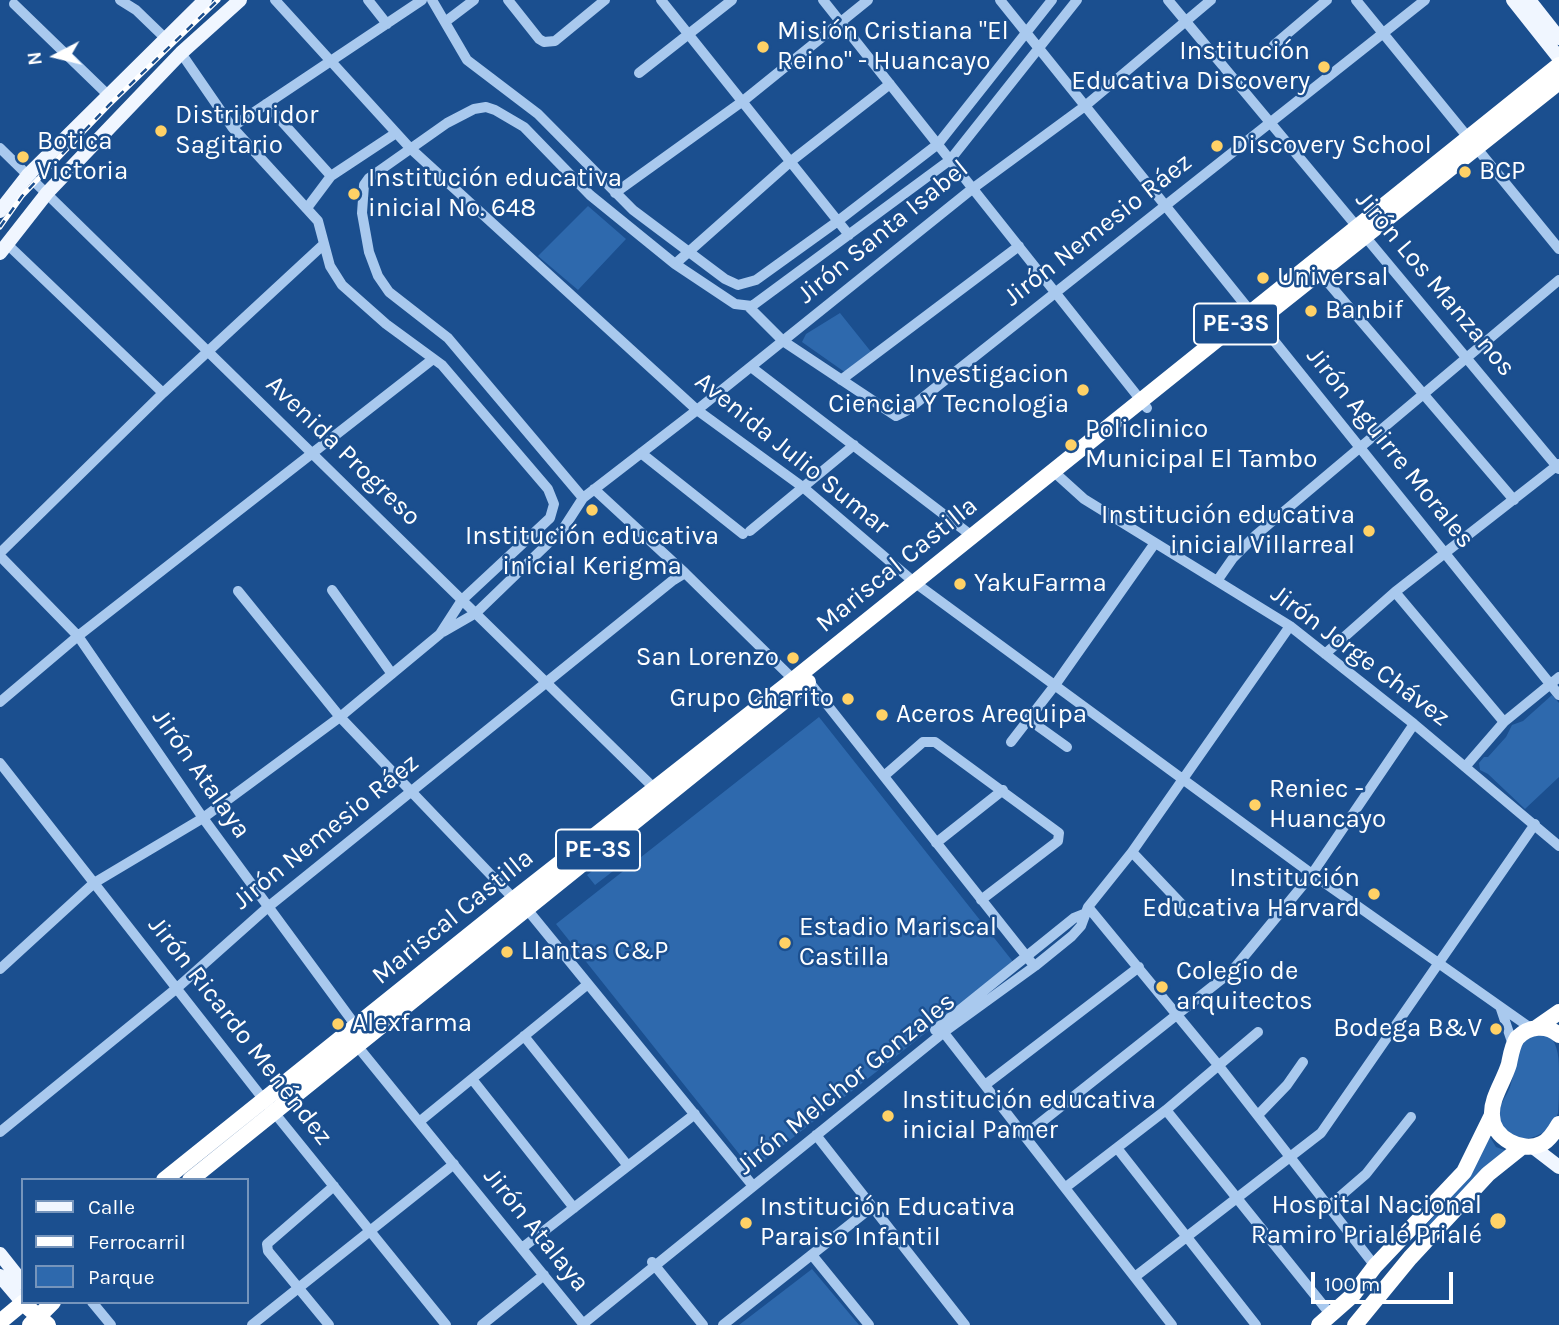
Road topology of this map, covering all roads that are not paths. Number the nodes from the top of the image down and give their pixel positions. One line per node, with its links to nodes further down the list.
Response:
1 (120, 0): 26 (street)
2 (205, 0): 34 (main road)
3 (240, 0): 38 (main road)
4 (275, 0): 40 (street, Avenida Julio Sumar)
5 (368, 0): 30 (street)
6 (422, 0): 30 (street)
7 (432, 0): 27 (street)
8 (474, 0): 27 (street)
9 (508, 0): 10 (street)
10 (606, 0)
11 (661, 0): 33 (street)
12 (732, 0): 33 (street)
13 (823, 0): 28 (street)
14 (868, 0): 28 (street)
15 (1000, 0): 31 (street, Jirón Aguirre Morales)
16 (1052, 0): 31 (street)
17 (1077, 0): 37 (street)
18 (1168, 0): 29 (street, Jirón Los Manzanos)
19 (1211, 0): 29 (street, Jirón Santa Isabel)
20 (1327, 0): 36 (street)
21 (1356, 0): 32 (street)
22 (1425, 0): 32 (street, Jirón Nemesio Ráez)
23 (1513, 0): 39 (main road)
24 (1529, 0): 35 (main road)
25 (14, 5): 45 (street)
26 (139, 5): 34 (street)
27 (445, 22): 62 (street)
28 (840, 22): 44 (street); 46 (street)
29 (1186, 22): 48 (street, Jirón Santa Isabel); 49 (street, Jirón Los Manzanos)
30 (387, 24): 40 (street)
31 (1026, 32): 37 (street, Jirón Aguirre Morales); 53 (street)
32 (1384, 33): 49 (street, Jirón Nemesio Ráez); 52 (street)
33 (688, 34): 42 (street); 46 (street)
34 (165, 38): 45 (main road)
35 (1559, 38)
36 (1274, 45)
37 (1039, 48): 48 (street, Jirón Aguirre Morales); 56 (street)
38 (181, 53): 50 (street); 61 (main road)
39 (1559, 58)
40 (331, 61): 47 (street); 51 (street, Avenida Julio Sumar)
41 (1559, 65): 52 (highway, Mariscal Castilla / PE-3S)
42 (639, 73)
43 (1559, 82): 52 (highway, Mariscal Castilla / PE-3S)
44 (890, 84): 53 (street); 57 (street)
45 (107, 95): 58 (main road)
46 (743, 102): 57 (street); 62 (street)
47 (266, 104): 50 (street); 59 (street)
48 (1085, 106): 60 (street, Jirón Santa Isabel); 63 (street, Jirón Aguirre Morales)
49 (1271, 123): 63 (street, Jirón Nemesio Ráez); 67 (street, Jirón Los Manzanos)
50 (232, 127): 64 (street)
51 (396, 133): 55 (street, Avenida Julio Sumar); 59 (street)
52 (1472, 143): 67 (highway, Mariscal Castilla / PE-3S); 72 (street)
53 (938, 144): 56 (street); 66 (street)
54 (0, 148): 58 (street, Avenida Progreso)
55 (410, 148): 74 (street); 89 (street, Avenida Julio Sumar); 98 (street)
56 (950, 160): 60 (street); 68 (street)
57 (790, 162): 66 (street); 73 (street)
58 (28, 176): 61 (street, Avenida Progreso); 65 (main road)
59 (331, 176): 64 (street)
60 (972, 189): 70 (street); 80 (street, Jirón Santa Isabel)
61 (47, 193): 71 (main road); 81 (street, Avenida Progreso)
62 (615, 193): 73 (street)
63 (1166, 206): 77 (street, Jirón Nemesio Ráez); 79 (street, Jirón Aguirre Morales)
64 (307, 208): 69 (street)
65 (0, 211)
66 (838, 221): 68 (street); 73 (street)
67 (1362, 231): 75 (highway, Mariscal Castilla / PE-3S); 79 (highway, Mariscal Castilla / PE-3S); 82 (street, Jirón Los Manzanos)
68 (849, 235): 78 (street)
69 (324, 244): 81 (street); 83 (street)
70 (1018, 246): 77 (street); 85 (street)
71 (3, 249): 86 (street)
72 (1559, 249)
73 (688, 251): 74 (street)
74 (675, 264): 78 (street)
75 (1319, 272): 79 (highway, Mariscal Castilla / PE-3S); 87 (street)
76 (1559, 280): 82 (street)
77 (1055, 293): 85 (street, Jirón Nemesio Ráez); 88 (street)
78 (748, 306): 80 (street)
79 (1255, 316): 88 (highway, Mariscal Castilla / PE-3S); 91 (street, Jirón Aguirre Morales)
80 (783, 341): 84 (street, Jirón Santa Isabel); 85 (street)
81 (208, 351): 86 (street); 92 (street, Avenida Progreso)
82 (1467, 358): 87 (street); 94 (street, Jirón Los Manzanos)
83 (433, 359): 92 (street); 110 (street)
84 (751, 366): 89 (street, Jirón Santa Isabel); 90 (street)
85 (841, 380)
86 (163, 393): 103 (street)
87 (1424, 394): 91 (street); 99 (street)
88 (1144, 404): 95 (highway, Mariscal Castilla / PE-3S)
89 (697, 410): 93 (street, Jirón Santa Isabel); 96 (street, Avenida Julio Sumar)
90 (854, 445): 96 (street); 100 (street)
91 (1360, 448): 102 (street, Jirón Aguirre Morales); 105 (street)
92 (312, 453): 110 (street, Avenida Progreso); 114 (street)
93 (641, 453): 96 (street); 97 (street, Jirón Santa Isabel)
94 (1558, 467): 99 (street)
95 (1056, 475): 100 (highway, Mariscal Castilla / PE-3S); 101 (street, Jirón Jorge Chávez); 106 (highway, Mariscal Castilla / PE-3S)
96 (804, 488): 106 (street, Avenida Julio Sumar)
97 (594, 489): 98 (street, Jirón Santa Isabel); 104 (street)
98 (583, 498): 111 (street, Jirón Santa Isabel)
99 (1514, 500): 102 (street)
100 (972, 536): 106 (highway, Mariscal Castilla / PE-3S)
101 (1155, 543): 105 (street, Jirón Jorge Chávez); 120 (street)
102 (1445, 553): 109 (street); 118 (street, Jirón Aguirre Morales)
103 (0, 555): 114 (street, Jirón Atalaya)
104 (685, 573): 117 (street); 119 (street, Jirón Nemesio Ráez)
105 (1217, 581): 112 (street, Jirón Jorge Chávez)
106 (918, 585): 117 (highway, PE-3S); 120 (street, Avenida Julio Sumar)
107 (332, 590): 116 (street)
108 (238, 591): 123 (street)
109 (1395, 592): 115 (street); 125 (street)
110 (462, 600): 111 (street, Avenida Progreso); 113 (street)
111 (476, 614): 113 (street, Jirón Santa Isabel); 119 (street, Avenida Progreso)
112 (1290, 626): 115 (street, Jirón Jorge Chávez); 132 (street, Jirón Melchor Gonzales)
113 (440, 634): 116 (street)
114 (78, 636): 122 (street); 136 (street, Jirón Atalaya)
115 (1325, 654): 126 (street, Jirón Jorge Chávez)
116 (392, 674): 123 (street)
117 (801, 680): 131 (street); 133 (highway, Mariscal Castilla / PE-3S); 144 (highway, PE-3S)
118 (1555, 681): 121 (street, Jirón Aguirre Morales); 125 (street)
119 (546, 682): 133 (street, Avenida Progreso); 135 (street, Jirón Nemesio Ráez)
120 (1055, 685): 124 (street); 132 (street, Avenida Julio Sumar)
121 (1559, 695)
122 (0, 702)
123 (340, 717): 135 (street); 136 (street)
124 (1028, 719): 127 (street); 128 (street)
125 (1504, 722): 130 (street)
126 (1414, 724): 130 (street, Jirón Jorge Chávez); 141 (street)
127 (1011, 742)
128 (1067, 747)
129 (0, 763): 142 (street, Jirón Ricardo Menéndez)
130 (1465, 767): 137 (street, Jirón Jorge Chávez)
131 (884, 776): 134 (street); 138 (street)
132 (1183, 778): 140 (street, Jirón Melchor Gonzales); 141 (street, Avenida Julio Sumar)
133 (654, 788): 144 (highway, Mariscal Castilla / PE-3S)
134 (1003, 790): 138 (street); 143 (street)
135 (411, 792): 144 (street); 145 (street, Jirón Nemesio Ráez)
136 (203, 818): 142 (street); 145 (street, Jirón Atalaya)
137 (1535, 824): 139 (street, Jirón Jorge Chávez); 149 (street)
138 (936, 843): 143 (street)
139 (1559, 846)
140 (1132, 852): 146 (street, Jirón Melchor Gonzales); 147 (street)
141 (1312, 874): 149 (street, Avenida Julio Sumar); 156 (street)
142 (94, 883): 151 (street); 153 (street, Jirón Ricardo Menéndez)
143 (981, 900): 148 (street)
144 (520, 904): 152 (street); 160 (highway, PE-3S)
145 (268, 907): 153 (street, Jirón Nemesio Ráez); 160 (street, Jirón Atalaya)
146 (1086, 910): 148 (street, Jirón Melchor Gonzales); 150 (street)
147 (1191, 913)
148 (1031, 962): 158 (street, Jirón Melchor Gonzales)
149 (1438, 964): 154 (street, Avenida Julio Sumar); 181 (street)
150 (1139, 967): 156 (street); 167 (street)
151 (0, 969)
152 (588, 984): 162 (street); 170 (street)
153 (177, 988): 168 (street, Jirón Ricardo Menéndez); 176 (street, Jirón Nemesio Ráez)
154 (1501, 1009): 157 (street, Avenida Julio Sumar); 163 (street)
155 (1559, 1012): 157 (highway)
156 (1178, 1016): 165 (street); 177 (street)
157 (1534, 1028): 161 (highway); 163 (highway)
158 (942, 1029): 167 (street); 178 (street, Jirón Melchor Gonzales); 187 (street, Jirón Melchor Gonzales)
159 (1258, 1032): 165 (street)
160 (353, 1035): 168 (highway, PE-3S); 174 (street, Jirón Atalaya)
161 (1559, 1035)
162 (524, 1036): 166 (street); 183 (street)
163 (1513, 1045): 172 (highway)
164 (1303, 1062): 171 (street)
165 (1219, 1066): 169 (street); 171 (street)
166 (472, 1079): 174 (street); 193 (street)
167 (985, 1085): 177 (street)
168 (269, 1107): 185 (highway, PE-3S); 186 (highway, PE-3S); 188 (street, Jirón Ricardo Menéndez)
169 (1166, 1110): 180 (street); 190 (street)
170 (695, 1114): 183 (street); 187 (street)
171 (1258, 1115): 181 (street)
172 (1492, 1115): 179 (highway); 196 (highway)
173 (1411, 1117): 191 (street)
174 (419, 1122): 182 (street, Jirón Atalaya)
175 (1559, 1124): 179 (highway)
176 (0, 1132)
177 (1025, 1135): 189 (street)
178 (816, 1136): 187 (street, Jirón Melchor Gonzales); 192 (street)
179 (1528, 1146): 184 (main road); 198 (highway)
180 (1117, 1147): 189 (street); 195 (street)
181 (1290, 1157): 190 (street); 191 (street)
182 (454, 1164): 194 (street); 197 (street, Jirón Atalaya)
183 (628, 1166): 193 (street)
184 (1559, 1167)
185 (167, 1178)
186 (192, 1178)
187 (751, 1183): 201 (street, Jirón Melchor Gonzales)
188 (334, 1186): 194 (street, Jirón Ricardo Menéndez); 207 (street)
189 (1066, 1187): 205 (street)
190 (1237, 1198): 195 (street); 211 (street)
191 (1329, 1206): 202 (street)
192 (872, 1207): 200 (street); 222 (street)
193 (574, 1208): 197 (street)
194 (369, 1230): 207 (street); 217 (street, Jirón Ricardo Menéndez)
195 (1187, 1237): 205 (street); 224 (street)
196 (1401, 1238): 198 (highway); 202 (highway)
197 (522, 1248): 203 (street, Jirón Atalaya)
198 (1417, 1251): 225 (highway)
199 (0, 1254): 206 (main road)
200 (812, 1255): 220 (street); 221 (street)
201 (653, 1263): 213 (street, Jirón Melchor Gonzales); 219 (street)
202 (1375, 1266): 211 (highway)
203 (544, 1275): 213 (street, Jirón Atalaya); 218 (street)
204 (0, 1276): 208 (main road)
205 (1136, 1276): 223 (street)
206 (21, 1280)
207 (299, 1288): 215 (street); 216 (street)
208 (21, 1296)
209 (94, 1304): 214 (street)
210 (39, 1313): 212 (highway)
211 (1325, 1320)
212 (0, 1322)
213 (582, 1322)
214 (111, 1325)
215 (252, 1325)
216 (329, 1325)
217 (446, 1325)
218 (482, 1325)
219 (703, 1325)
220 (723, 1325)
221 (869, 1325)
222 (965, 1325)
223 (1172, 1325)
224 (1256, 1325)
225 (1355, 1325)

